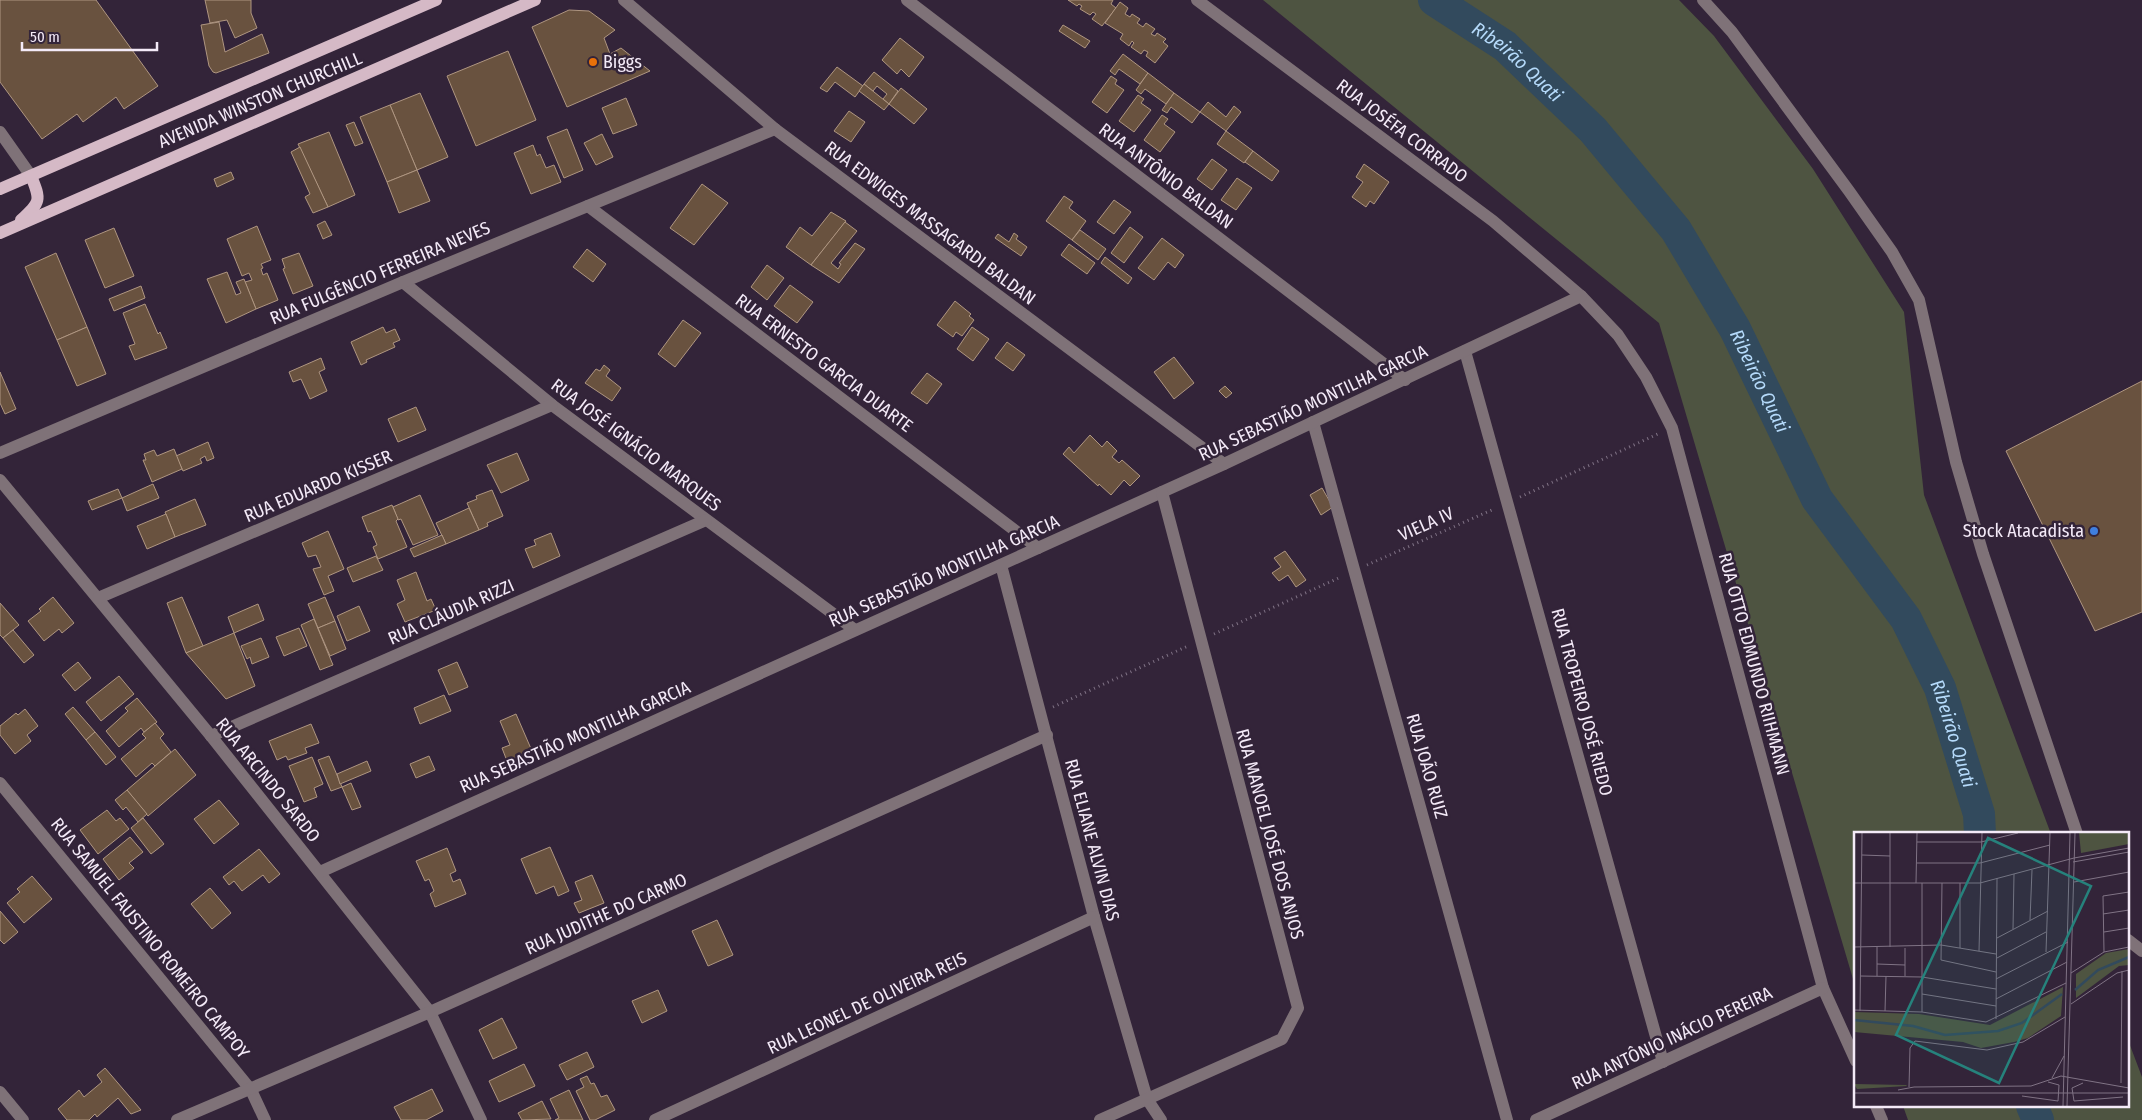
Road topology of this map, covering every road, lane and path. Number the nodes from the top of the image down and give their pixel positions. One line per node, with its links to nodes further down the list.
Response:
1 (436, 0): 9 (main road, AVENIDA WINSTON CHURCHILL)
2 (535, 0): 12 (main road, AVENIDA WINSTON CHURCHILL)
3 (624, 0): 7 (street, RUA EDWIGES MASSAGARDI BALDAN)
4 (907, 0): 17 (street, RUA ANTÔNIO BALDAN)
5 (1197, 0): 15 (street, RUA JOSÉFA CORRADO)
6 (1703, 0): 35 (street)
7 (774, 129): 11 (street, RUA FULGÊNCIO FERREIRA NEVES); 22 (street, RUA EDWIGES MASSAGARDI BALDAN)
8 (0, 132): 9 (street)
9 (31, 176): 10 (main road, AVENIDA WINSTON CHURCHILL); 12 (main road)
10 (0, 189)
11 (588, 206): 14 (street, RUA FULGÊNCIO FERREIRA NEVES); 27 (street, RUA ERNESTO GARCIA DUARTE)
12 (14, 226): 13 (main road, AVENIDA WINSTON CHURCHILL)
13 (0, 233)
14 (403, 282): 18 (street, RUA JOSÉ IGNÁCIO MARQUES); 21 (street, RUA FULGÊNCIO FERREIRA NEVES)
15 (1581, 296): 16 (street, RUA SEBASTIÃO MONTILHA GARCIA); 20 (street, RUA OTTO EDMUNDO RIIHMANN)
16 (1466, 351): 17 (street, RUA SEBASTIÃO MONTILHA GARCIA); 25 (street, RUA TROPEIRO JOSÉ RIEDO)
17 (1404, 380): 19 (street, RUA SEBASTIÃO MONTILHA GARCIA)
18 (552, 405): 26 (street, RUA JOSÉ IGNÁCIO MARQUES); 30 (street, RUA EDUARDO KISSER)
19 (1313, 422): 22 (street, RUA SEBASTIÃO MONTILHA GARCIA); 29 (street, RUA JOÃO RUIZ)
20 (1672, 428): 25 (path, VIELA IV); 40 (street, RUA OTTO EDMUNDO RIIHMANN)
21 (0, 453)
22 (1224, 464): 24 (street, RUA SEBASTIÃO MONTILHA GARCIA)
23 (0, 480): 30 (street, RUA ARCINDO SARDO)
24 (1162, 492): 27 (street, RUA SEBASTIÃO MONTILHA GARCIA); 46 (street, RUA MANOEL JOSÉ DOS ANJOS)
25 (1509, 502): 29 (path, VIELA IV); 43 (street, RUA TROPEIRO JOSÉ RIEDO)
26 (706, 520): 31 (street, RUA JOSÉ IGNÁCIO MARQUES); 33 (street, RUA CLÁUDIA RIZZI)
27 (1038, 548): 28 (street, RUA SEBASTIÃO MONTILHA GARCIA)
28 (1001, 565): 31 (street, RUA SEBASTIÃO MONTILHA GARCIA); 32 (street, RUA ELIANE ALVIN DIAS)
29 (1354, 570): 55 (street, RUA JOÃO RUIZ)
30 (98, 598): 33 (street, RUA ARCINDO SARDO)
31 (855, 630): 36 (street, RUA SEBASTIÃO MONTILHA GARCIA)
32 (1047, 735): 37 (street, RUA ELIANE ALVIN DIAS); 41 (street, RUA JUDITHE DO CARMO)
33 (211, 736): 36 (street, RUA ARCINDO SARDO)
34 (0, 783): 44 (street, RUA SAMUEL FAUSTINO ROMEIRO CAMPOY)
35 (2076, 832)
36 (320, 872): 41 (street, RUA ARCINDO SARDO)
37 (1094, 917): 46 (street, RUA ELIANE ALVIN DIAS); 52 (street, RUA LEONEL DE OLIVEIRA REIS)
38 (2130, 942): 39 (street)
39 (2142, 951)
40 (1823, 988): 42 (street, RUA OTTO EDMUNDO RIIHMANN); 43 (street, RUA ANTÔNIO INÁCIO PEREIRA)
41 (430, 1012): 44 (street, RUA JUDITHE DO CARMO); 51 (street, RUA ARCINDO SARDO)
42 (1854, 1057)
43 (1662, 1062): 56 (street, RUA ANTÔNIO INÁCIO PEREIRA)
44 (251, 1090): 49 (street, RUA JUDITHE DO CARMO); 50 (street, RUA SAMUEL FAUSTINO ROMEIRO CAMPOY)
45 (0, 1092): 48 (street)
46 (1147, 1099): 53 (street, RUA MANOEL JOSÉ DOS ANJOS); 54 (street, RUA ELIANE ALVIN DIAS)
47 (1877, 1108): 57 (street)
48 (23, 1120)
49 (177, 1120)
50 (266, 1120)
51 (481, 1120)
52 (655, 1120)
53 (1100, 1120)
54 (1161, 1120)
55 (1507, 1120)
56 (1536, 1120)
57 (1882, 1120)

